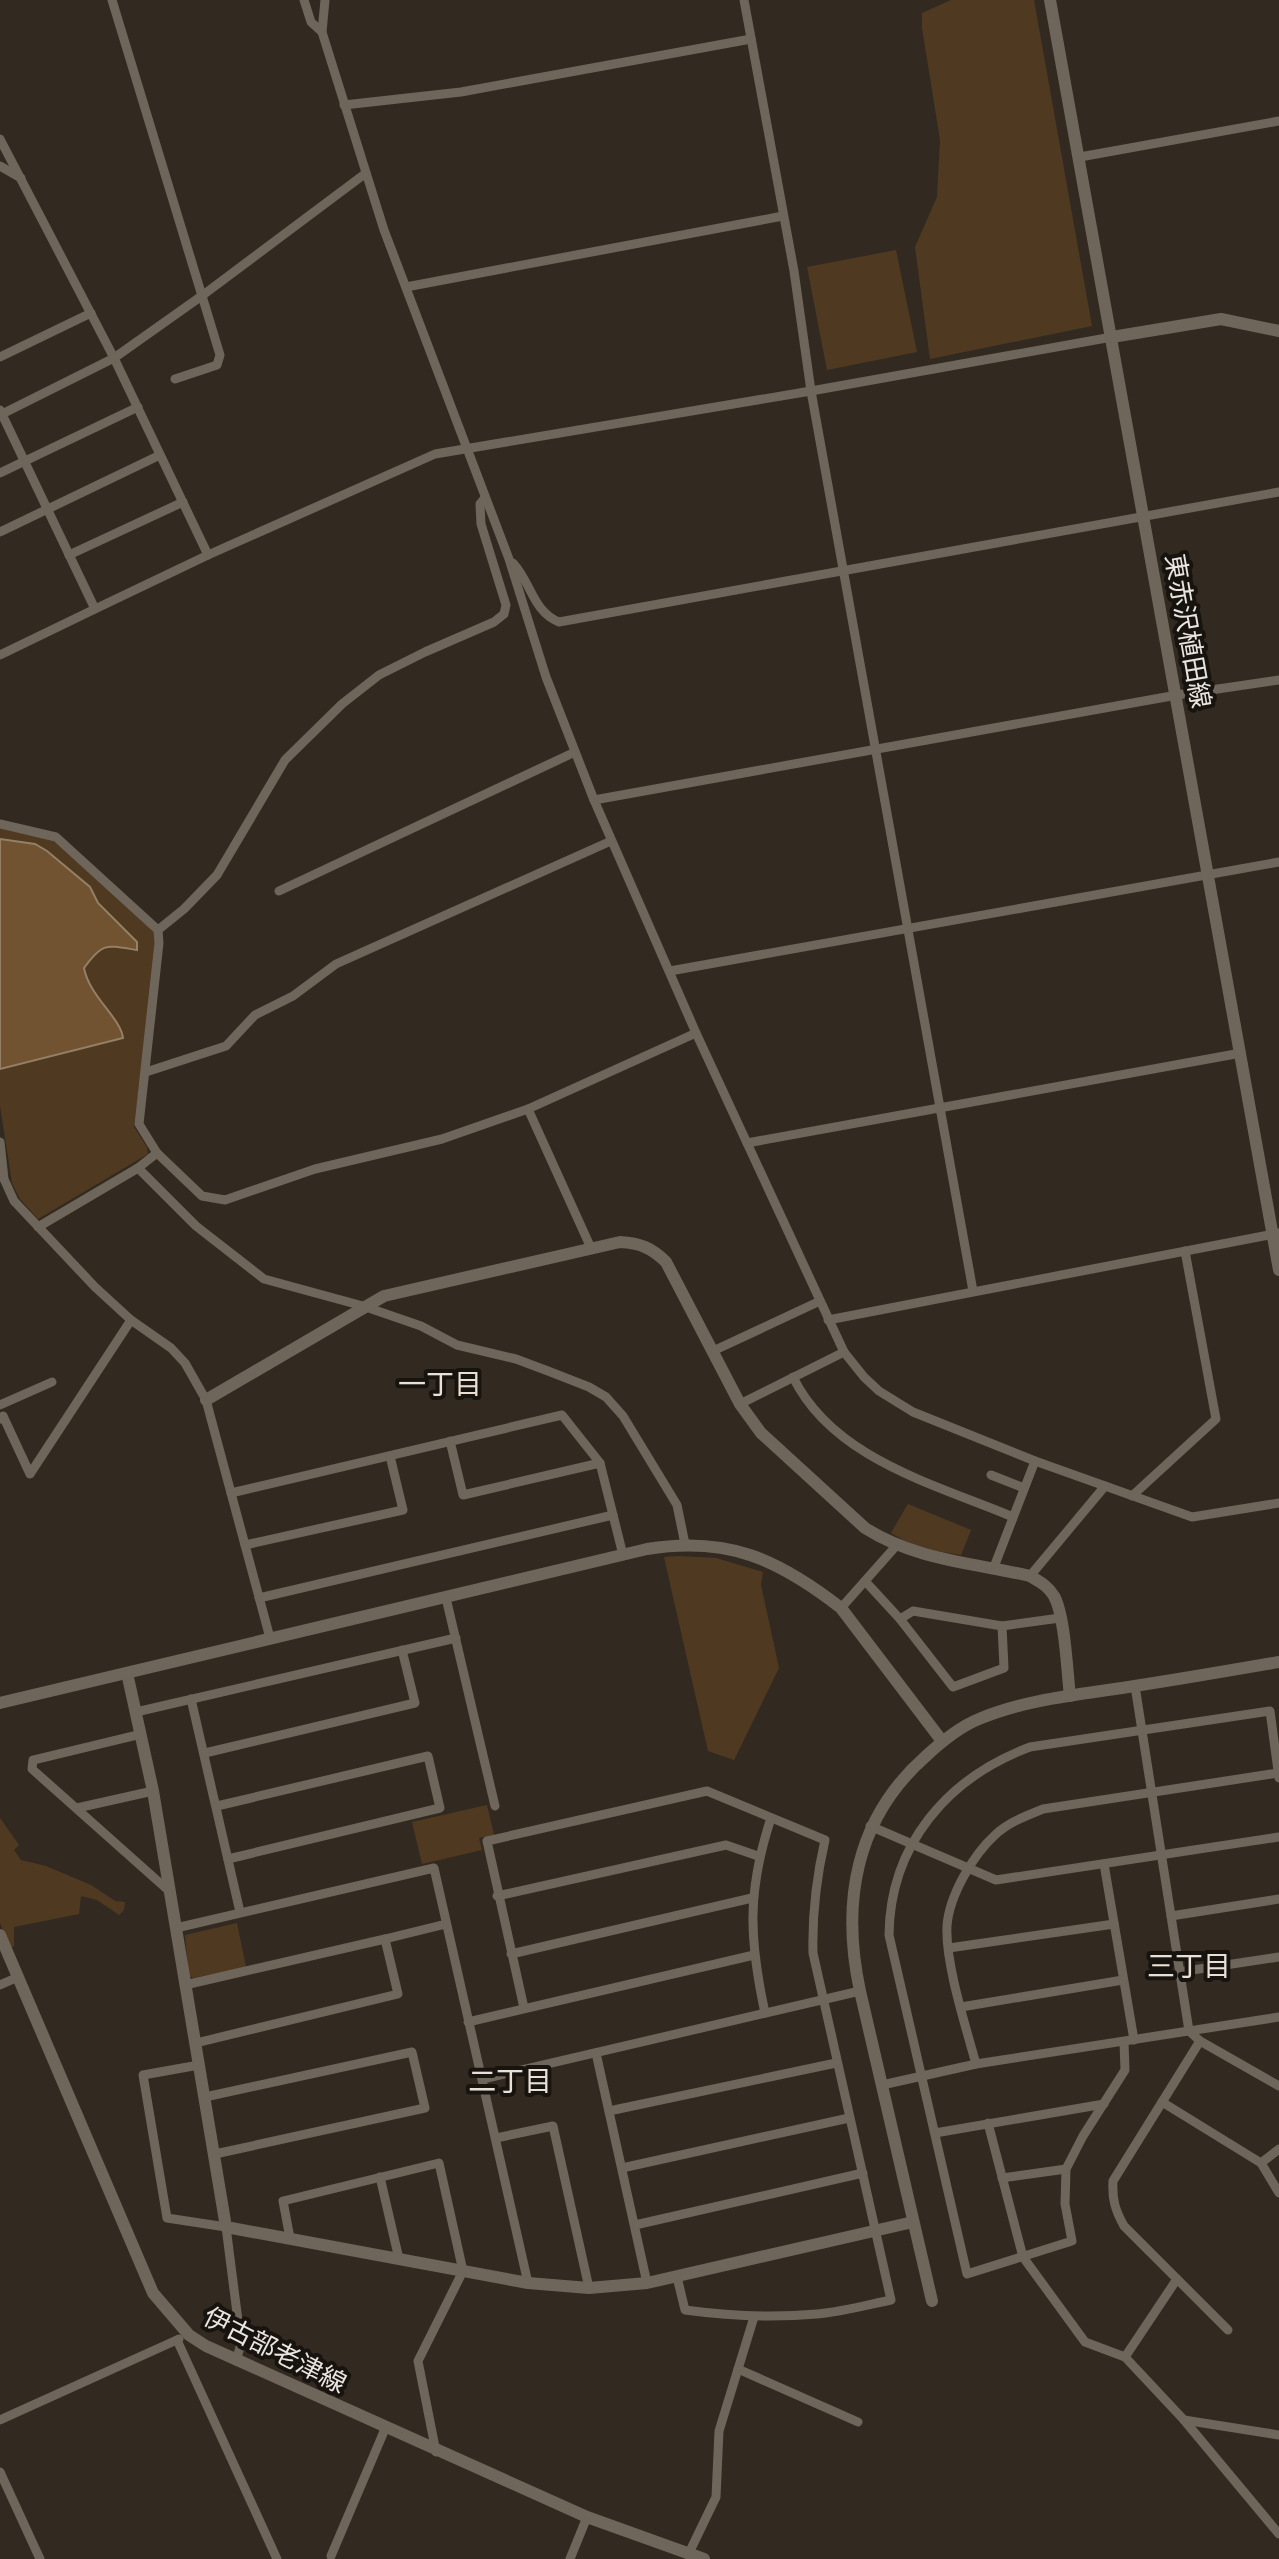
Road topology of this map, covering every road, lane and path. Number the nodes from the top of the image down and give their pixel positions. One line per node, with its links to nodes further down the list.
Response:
1 (112, 0): 17 (street)
2 (304, 0): 6 (street)
3 (325, 0): 6 (street)
4 (744, 0): 7 (street)
5 (1050, 0): 11 (street, 東赤沢植田線)
6 (322, 32): 8 (street)
7 (751, 39): 8 (street); 15 (street)
8 (344, 105): 13 (street)
9 (1279, 121): 11 (street)
10 (0, 139): 14 (street)
11 (1080, 157): 20 (street, 東赤沢植田線)
12 (0, 166): 14 (street)
13 (366, 173): 16 (street); 17 (street)
14 (21, 178): 18 (street)
15 (783, 216): 16 (street); 24 (street)
16 (406, 287): 27 (street)
17 (203, 295): 22 (street); 23 (street)
18 (91, 313): 21 (street); 22 (street)
19 (1279, 331): 20 (street)
20 (1112, 337): 24 (street); 35 (street, 東赤沢植田線)
21 (0, 357)
22 (114, 358): 25 (street); 26 (street)
23 (175, 379)
24 (811, 391): 27 (street); 40 (street)
25 (138, 407): 28 (street); 29 (street)
26 (1, 413): 29 (street)
27 (467, 449): 32 (street); 38 (street)
28 (160, 455): 33 (street); 34 (street)
29 (24, 462): 30 (street); 34 (street)
30 (0, 473)
31 (1279, 492): 35 (street)
32 (485, 498): 39 (street); 54 (street)
33 (183, 502): 37 (street); 38 (street)
34 (46, 509): 36 (street); 37 (street)
35 (1144, 515): 40 (street); 44 (street, 東赤沢植田線)
36 (0, 532)
37 (69, 555): 41 (street)
38 (208, 555): 41 (street)
39 (509, 559): 40 (street); 46 (street)
40 (844, 570): 45 (street)
41 (95, 609): 42 (street)
42 (0, 655)
43 (1279, 680): 44 (street)
44 (1177, 695): 45 (street); 51 (street, 東赤沢植田線)
45 (876, 750): 47 (street); 53 (street)
46 (575, 752): 47 (street); 52 (street)
47 (594, 800): 49 (street)
48 (0, 824): 54 (street)
49 (611, 841): 55 (street); 58 (street)
50 (1279, 862): 51 (street)
51 (1209, 874): 53 (street); 57 (street, 東赤沢植田線)
52 (279, 891)
53 (908, 927): 55 (street); 59 (street)
54 (158, 930): 58 (street)
55 (670, 971): 56 (street)
56 (696, 1033): 60 (street); 62 (street)
57 (1241, 1053): 59 (street); 66 (street, 東赤沢植田線)
58 (146, 1072): 63 (street)
59 (941, 1108): 62 (street); 70 (street)
60 (528, 1109): 63 (street); 67 (street)
61 (0, 1142): 65 (street)
62 (747, 1143): 71 (street)
63 (157, 1153): 64 (street)
64 (138, 1168): 65 (street); 72 (street)
65 (38, 1227): 73 (street)
66 (1276, 1233): 68 (street); 69 (street, 東赤沢植田線)
67 (591, 1248): 72 (street); 75 (street)
68 (1185, 1251): 70 (street); 90 (street)
69 (1279, 1270)
70 (973, 1291): 74 (street)
71 (820, 1301): 74 (street); 75 (street)
72 (363, 1306): 79 (street); 94 (street)
73 (131, 1320): 79 (street); 81 (street)
74 (828, 1320): 76 (street)
75 (713, 1351): 80 (street)
76 (844, 1352): 77 (street); 84 (street)
77 (793, 1377): 80 (street); 93 (street)
78 (52, 1382): 81 (street)
79 (206, 1400): 89 (street)
80 (740, 1404): 96 (street)
81 (1, 1412)
82 (450, 1441): 83 (street); 85 (street); 85 (street)
83 (390, 1456): 89 (street); 95 (street)
84 (1035, 1461): 87 (street); 88 (street)
85 (600, 1463): 92 (street)
86 (991, 1475): 88 (street)
87 (1105, 1486): 90 (street); 99 (street)
88 (1024, 1488): 93 (street)
89 (231, 1493): 95 (street)
90 (1132, 1496): 91 (street)
91 (1279, 1503)
92 (613, 1515): 97 (street); 101 (street)
93 (1013, 1517): 98 (street)
94 (685, 1544): 97 (street); 103 (street)
95 (245, 1545): 101 (street)
96 (896, 1546): 98 (street); 100 (street)
97 (623, 1555): 102 (street)
98 (994, 1567): 99 (street)
99 (1030, 1576): 104 (street)
100 (865, 1581): 103 (street); 105 (street)
101 (259, 1598): 107 (street)
102 (446, 1598): 107 (street); 108 (street)
103 (841, 1608): 119 (street)
104 (1060, 1618): 106 (street); 113 (street)
105 (900, 1619): 106 (street); 106 (street)
106 (1002, 1626)
107 (270, 1638): 111 (street)
108 (456, 1638): 109 (street); 125 (street)
109 (402, 1650): 114 (street); 120 (street)
110 (1279, 1662): 112 (street)
111 (127, 1673): 115 (street); 116 (street)
112 (1135, 1686): 113 (street); 117 (street)
113 (1070, 1696): 119 (street)
114 (191, 1699): 116 (street); 120 (street)
115 (0, 1703)
116 (136, 1712): 118 (street)
117 (1141, 1730): 121 (street); 123 (street); 130 (street)
118 (141, 1734): 122 (street); 126 (street)
119 (942, 1741): 128 (street)
120 (205, 1753): 124 (street)
121 (1278, 1775): 123 (street)
122 (153, 1791): 126 (street); 136 (street)
123 (1150, 1792): 131 (street); 135 (street)
124 (217, 1806): 133 (street); 133 (street)
125 (495, 1806)
126 (77, 1808): 136 (street)
127 (771, 1818): 132 (street); 137 (street); 157 (street)
128 (870, 1826): 130 (street); 156 (street)
129 (1279, 1837): 131 (street)
130 (913, 1844): 135 (street); 171 (street)
131 (1161, 1855): 134 (street); 141 (street)
132 (758, 1856): 137 (street); 138 (street)
133 (228, 1859): 140 (street)
134 (1104, 1864): 135 (street); 143 (street)
135 (969, 1869): 147 (street)
136 (169, 1891): 144 (street)
137 (497, 1896): 148 (street)
138 (752, 1898): 148 (street); 149 (street)
139 (1279, 1899): 141 (street)
140 (240, 1912): 142 (street); 144 (street)
141 (1171, 1916): 151 (street)
142 (446, 1924): 146 (street); 162 (street)
143 (1114, 1924): 147 (street); 153 (street)
144 (176, 1928): 155 (street)
145 (0, 1935): 152 (street, 伊古部老津線)
146 (385, 1939): 155 (street); 166 (street)
147 (949, 1948): 158 (street)
148 (511, 1954): 159 (street)
149 (754, 1955): 159 (street); 160 (street)
150 (1279, 1957): 151 (street)
151 (1179, 1972): 163 (street)
152 (18, 1977): 154 (street); 208 (street, 伊古部老津線)
153 (1123, 1980): 158 (street); 164 (street)
154 (0, 1985)
155 (185, 1985): 166 (street)
156 (860, 1991): 157 (street); 173 (street)
157 (822, 2000): 160 (street); 168 (street)
158 (961, 2007): 169 (street)
159 (524, 2008): 162 (street)
160 (765, 2013): 167 (street)
161 (1279, 2017): 163 (street)
162 (468, 2022): 172 (street)
163 (1189, 2031): 164 (street); 165 (street)
164 (1129, 2041): 169 (street); 177 (street)
165 (1200, 2041): 174 (street); 176 (street)
166 (196, 2043): 170 (street)
167 (596, 2053): 172 (street); 178 (street)
168 (836, 2063): 178 (street); 179 (street)
169 (976, 2064): 171 (street)
170 (199, 2065): 175 (street); 194 (street)
171 (920, 2077): 173 (street); 181 (street)
172 (483, 2079): 182 (street)
173 (882, 2085): 192 (street)
174 (1279, 2086)
175 (205, 2097): 184 (street); 184 (street)
176 (1162, 2102): 185 (street); 201 (street)
177 (1104, 2104): 180 (street); 187 (street)
178 (609, 2111): 186 (street)
179 (849, 2118): 186 (street); 188 (street)
180 (988, 2123): 181 (street); 190 (street)
181 (935, 2133): 197 (street)
182 (496, 2138): 202 (street); 204 (street)
183 (1279, 2149): 185 (street)
184 (215, 2154): 194 (street)
185 (1261, 2163): 191 (street)
186 (622, 2168): 193 (street)
187 (1066, 2169): 190 (street); 197 (street)
188 (863, 2173): 193 (street); 195 (street)
189 (380, 2177): 196 (street); 198 (street); 199 (street)
190 (1002, 2178): 197 (street)
191 (1279, 2193)
192 (913, 2222): 195 (street); 205 (street)
193 (635, 2225): 203 (street)
194 (226, 2227): 196 (street); 210 (street)
195 (877, 2231): 200 (street); 206 (street)
196 (290, 2238): 198 (street)
197 (1023, 2257): 209 (street)
198 (399, 2259): 199 (street)
199 (463, 2271): 202 (street); 217 (street)
200 (677, 2277): 203 (street); 206 (street)
201 (1177, 2279): 207 (street); 209 (street)
202 (528, 2283): 204 (street)
203 (647, 2283): 204 (street)
204 (589, 2288)
205 (932, 2301)
206 (754, 2317): 211 (street)
207 (1228, 2330)
208 (183, 2338): 210 (street, 伊古部老津線); 212 (street); 224 (street)
209 (1125, 2357): 213 (street)
210 (236, 2361): 215 (street, 伊古部老津線)
211 (738, 2369): 214 (street); 221 (street)
212 (0, 2420)
213 (1184, 2420): 216 (street); 220 (street)
214 (858, 2422)
215 (385, 2429): 217 (street, 伊古部老津線); 222 (street)
216 (1279, 2435)
217 (436, 2452): 219 (street, 伊古部老津線)
218 (0, 2472): 223 (street)
219 (587, 2517): 221 (street, 伊古部老津線); 225 (street)
220 (1279, 2534)
221 (689, 2553): 226 (street, 伊古部老津線)
222 (330, 2558)
223 (40, 2559)
224 (277, 2559)
225 (570, 2559)
226 (704, 2559)

